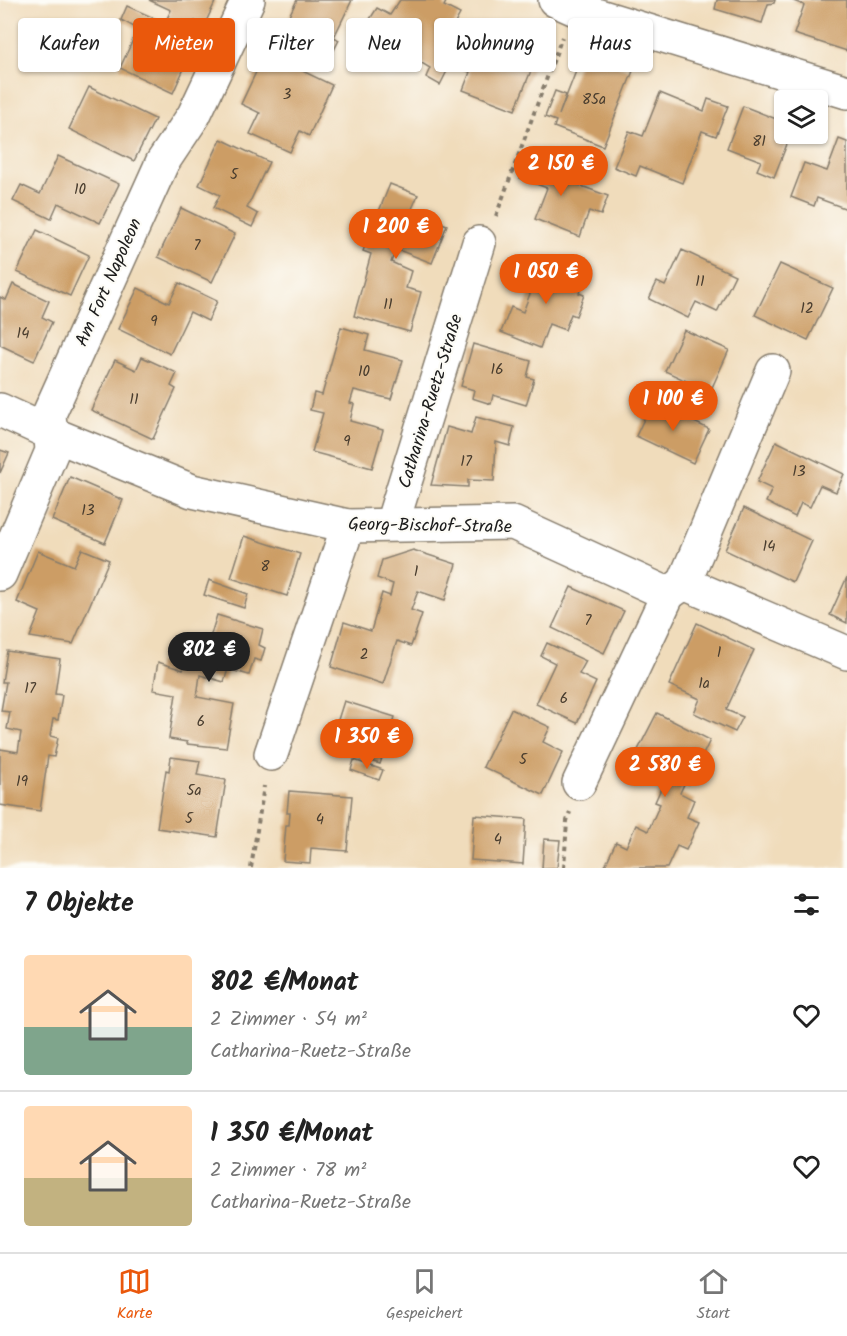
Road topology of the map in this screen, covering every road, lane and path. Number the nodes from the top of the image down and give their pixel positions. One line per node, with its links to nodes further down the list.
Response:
1 (248, 0): 7 (street, Am Fort Napoleon)
2 (564, 4): 3 (street); 4 (path)
3 (847, 92)
4 (479, 243): 8 (street, Catharina-Ruetz-Straße)
5 (773, 370): 11 (street)
6 (0, 410): 7 (street, Georg-Bischof-Straße)
7 (50, 433): 9 (street, Georg-Bischof-Straße); 10 (street, Am Fort Napoleon)
8 (392, 524): 9 (street, Georg-Bischof-Straße); 11 (street, Georg-Bischof-Straße)
9 (348, 526): 13 (street)
10 (0, 574)
11 (676, 588): 12 (street, Georg-Bischof-Straße); 14 (street)
12 (847, 653)
13 (271, 754): 15 (path)
14 (579, 783): 16 (path)
15 (251, 868)
16 (564, 868)

